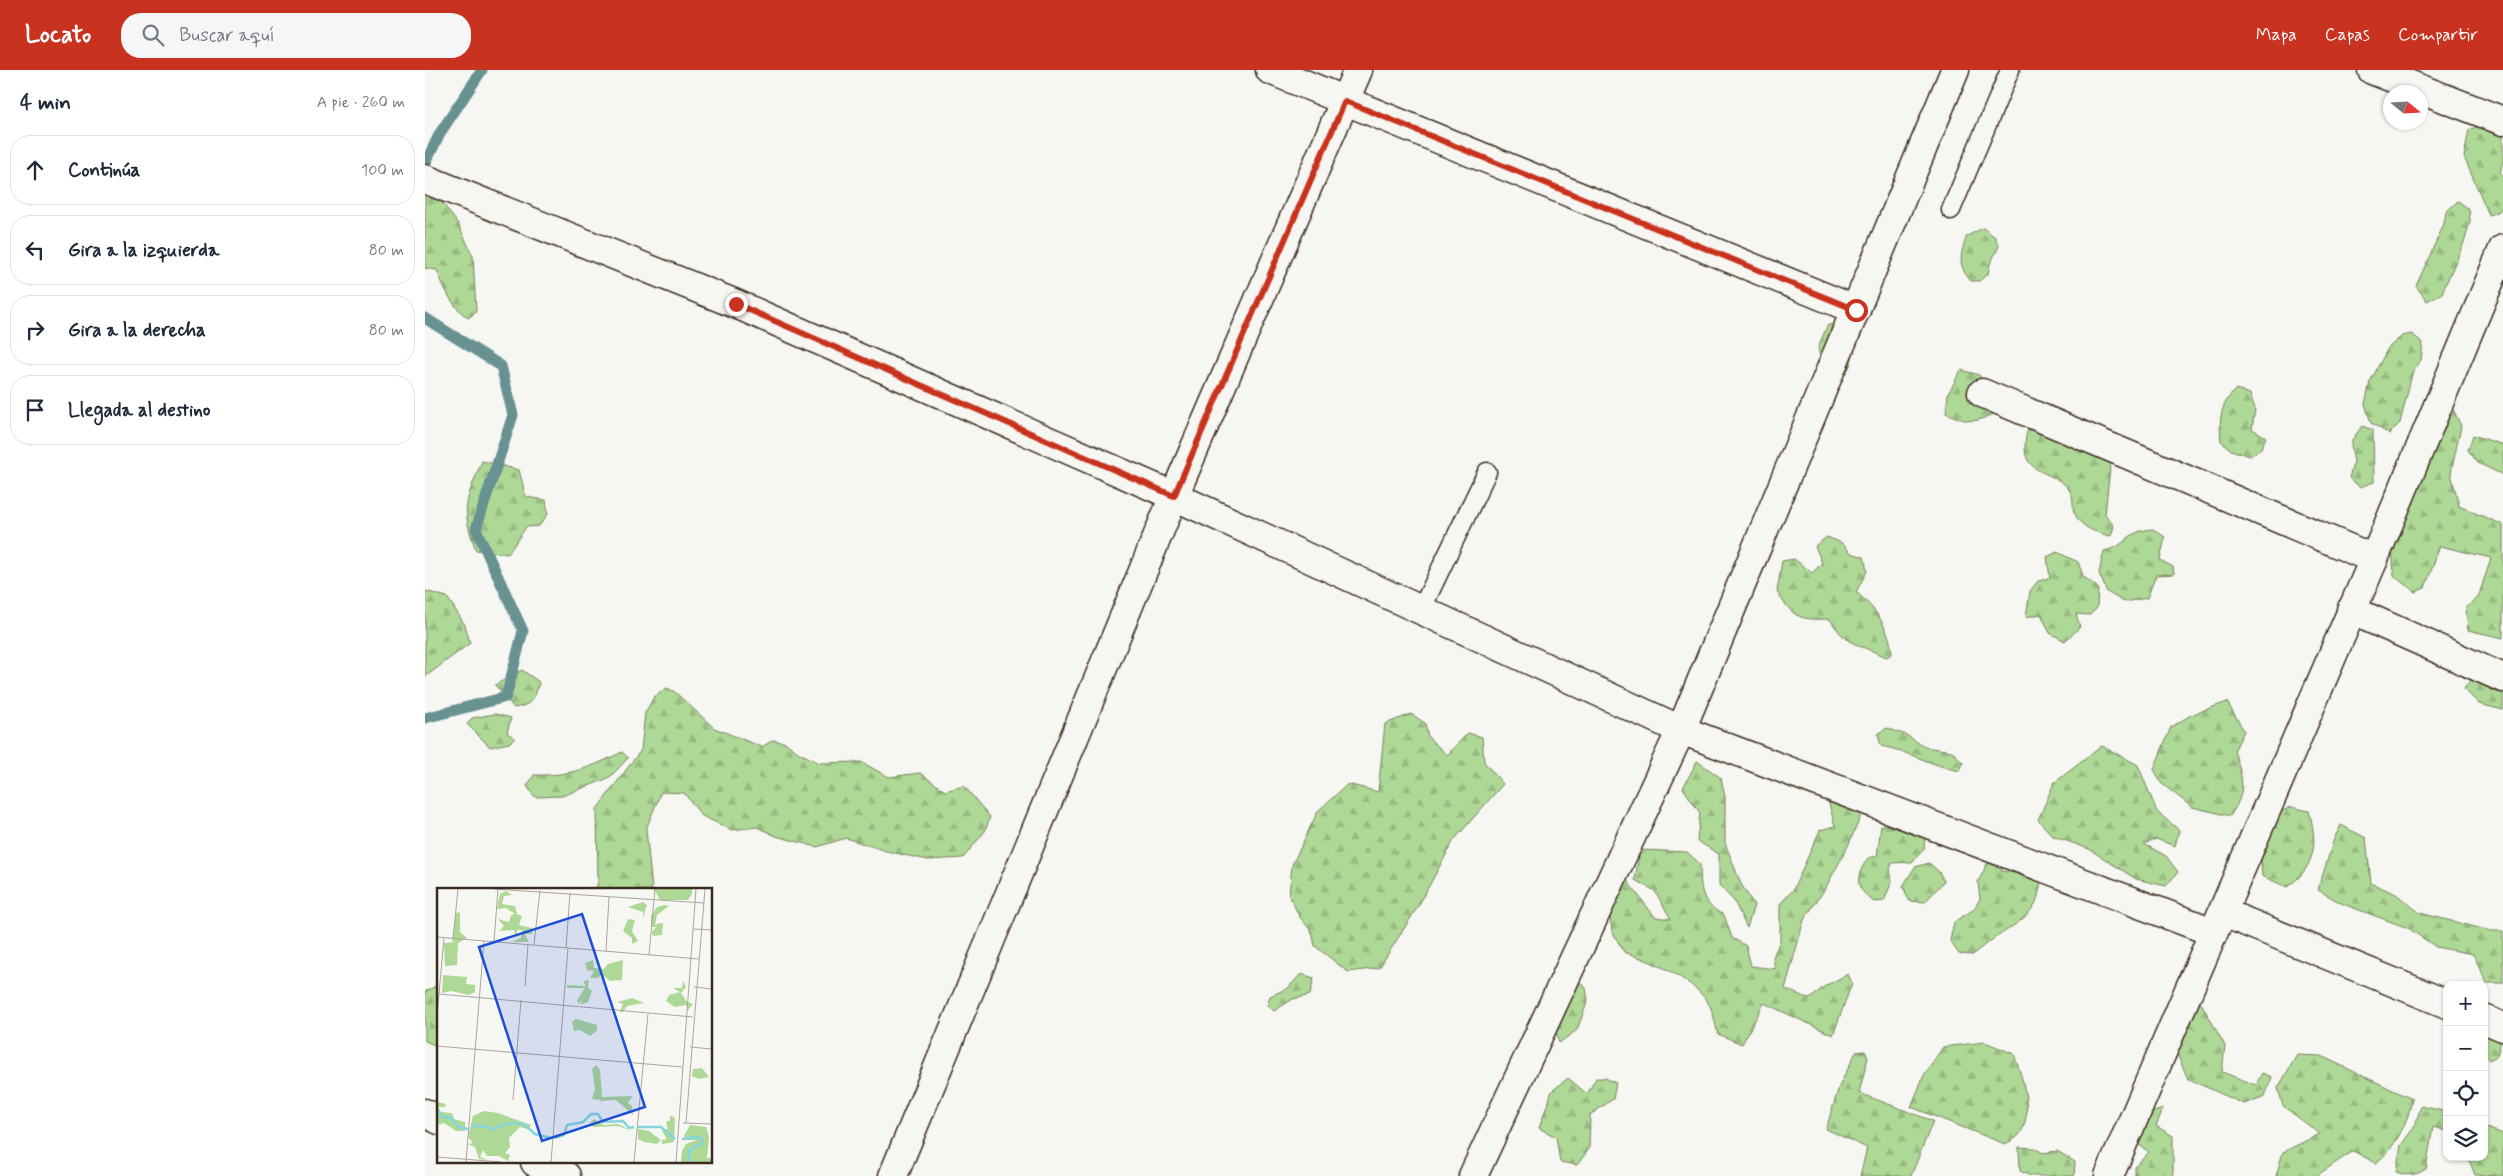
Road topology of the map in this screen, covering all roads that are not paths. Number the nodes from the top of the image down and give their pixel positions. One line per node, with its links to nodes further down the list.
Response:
1 (1270, 70): 6 (street)
2 (1358, 70): 6 (street)
3 (1955, 70): 11 (street)
4 (2010, 70): 9 (lane)
5 (2372, 70): 7 (street)
6 (1345, 101): 11 (street); 14 (street)
7 (2503, 121)
8 (434, 182): 14 (street)
9 (1951, 210)
10 (2503, 249): 15 (street)
11 (1856, 310): 19 (street)
12 (1982, 392): 15 (street)
13 (1487, 472): 16 (lane)
14 (1174, 496): 16 (street); 28 (street)
15 (2374, 559): 17 (street)
16 (1421, 610): 19 (street)
17 (2351, 610): 18 (street); 20 (street)
18 (2503, 678)
19 (1681, 730): 20 (street); 29 (street)
20 (2219, 922): 21 (street); 30 (street)
21 (2443, 1003)
22 (2488, 1021): 23 (street)
23 (2503, 1027)
24 (425, 1114): 25 (street)
25 (437, 1119)
26 (539, 1164): 27 (street)
27 (566, 1176)
28 (893, 1176)
29 (1473, 1176)
30 (2109, 1176)

